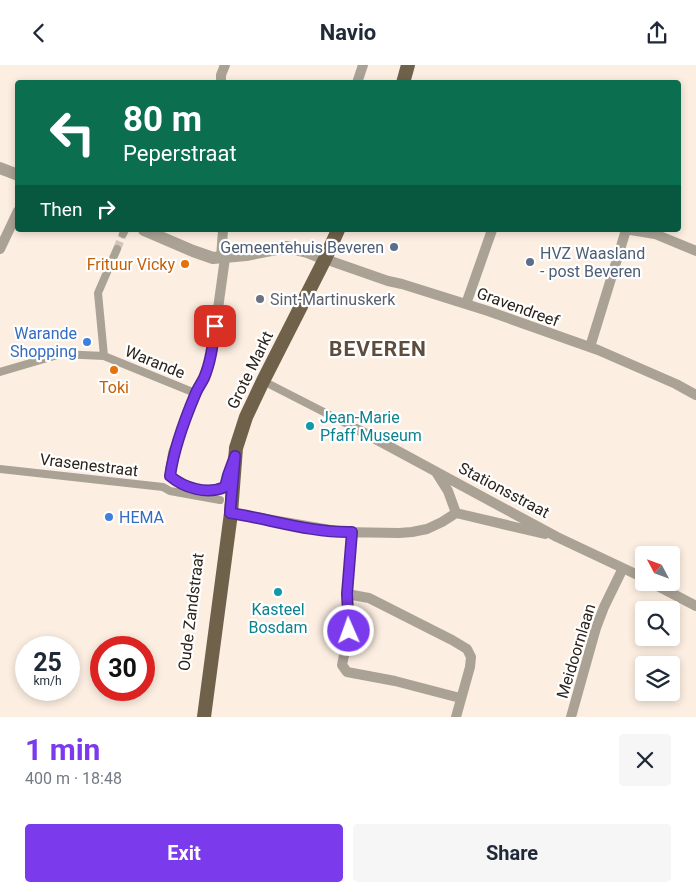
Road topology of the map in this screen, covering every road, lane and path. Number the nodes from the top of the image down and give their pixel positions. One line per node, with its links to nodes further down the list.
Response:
1 (225, 65): 5 (street)
2 (363, 65): 6 (street)
3 (399, 65): 7 (main road)
4 (408, 65): 8 (main road)
5 (221, 80)
6 (358, 80)
7 (395, 80)
8 (404, 80)
9 (0, 167): 10 (street)
10 (15, 174)
11 (15, 217): 18 (street)
12 (149, 232): 21 (street)
13 (223, 232): 21 (street)
14 (337, 232): 22 (main road, Grote Markt)
15 (491, 232): 23 (street)
16 (625, 232): 24 (street)
17 (643, 232): 20 (street)
18 (0, 249)
19 (117, 249): 25 (street, Warande)
20 (696, 251)
21 (223, 258): 22 (street); 28 (street)
22 (325, 259): 23 (street, Gravendreef); 35 (main road, Grote Markt)
23 (466, 304): 24 (street, Gravendreef)
24 (590, 347): 29 (street, Gravendreef)
25 (104, 356): 26 (street, Warande); 28 (street, Warande)
26 (0, 371)
27 (271, 385): 30 (street, Stationsstraat)
28 (195, 393): 33 (street)
29 (696, 395)
30 (357, 429): 32 (street, Stationsstraat)
31 (0, 469): 34 (street, Vrasenestraat)
32 (436, 471): 36 (street, Stationsstraat); 37 (street, Stationsstraat)
33 (170, 476): 34 (street); 35 (street)
34 (163, 487): 35 (street)
35 (226, 503): 39 (street); 47 (main road, Oude Zandstraat); 48 (main road, Oude Zandstraat)
36 (456, 513): 38 (street, Stationsstraat); 39 (street)
37 (524, 513): 38 (street); 40 (street, Stationsstraat)
38 (518, 527): 40 (street, Stationsstraat)
39 (352, 532): 44 (street)
40 (557, 537): 41 (street, Stationsstraat)
41 (623, 569): 42 (street, Stationsstraat); 50 (street, Meidoornlaan)
42 (635, 575)
43 (667, 591): 45 (street)
44 (347, 594): 46 (street); 46 (street)
45 (696, 606)
46 (460, 698): 49 (street)
47 (195, 717)
48 (204, 717)
49 (456, 717)
50 (571, 717)

